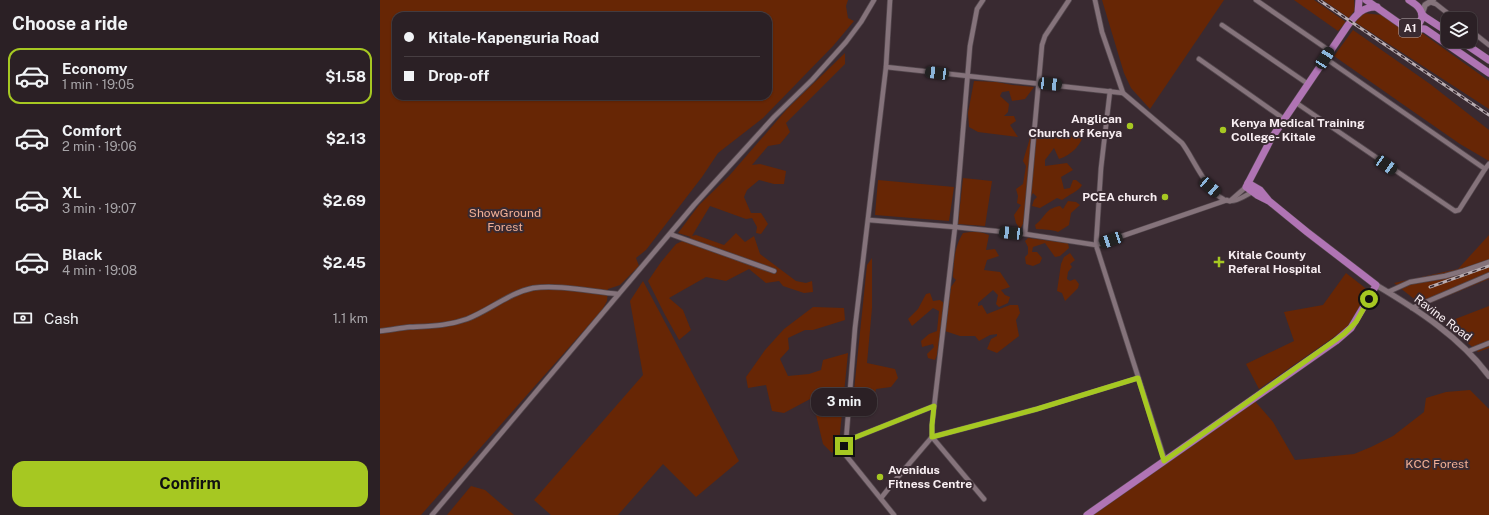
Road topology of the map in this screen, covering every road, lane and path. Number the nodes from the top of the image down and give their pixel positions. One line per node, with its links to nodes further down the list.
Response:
1 (874, 0): 42 (street)
2 (890, 0): 25 (street)
3 (983, 0): 27 (street)
4 (1069, 0): 28 (street)
5 (1095, 0): 31 (street)
6 (1256, 0): 21 (street)
7 (1359, 0): 13 (highway)
8 (1366, 0): 11 (highway, A1)
9 (1409, 0): 14 (highway, A1)
10 (1431, 1): 12 (street); 14 (street)
11 (1377, 6): 13 (highway); 17 (highway, A1)
12 (1446, 12)
13 (1358, 13): 21 (highway)
14 (1422, 14): 16 (highway); 17 (highway, A1)
15 (1222, 25): 29 (street)
16 (1441, 27)
17 (1410, 28): 26 (highway)
18 (1477, 36): 19 (street)
19 (1489, 45)
20 (1471, 48): 24 (highway)
21 (1330, 51): 22 (highway)
22 (1325, 58): 29 (highway); 35 (street)
23 (1199, 59): 33 (street)
24 (1489, 60)
25 (886, 67): 27 (street); 40 (street)
26 (1489, 73)
27 (968, 76): 28 (street); 41 (street)
28 (1039, 84): 30 (street); 43 (street)
29 (1308, 84): 32 (highway)
30 (1110, 91): 31 (street); 44 (street)
31 (1122, 92): 39 (street)
32 (1295, 102): 33 (highway); 35 (street)
33 (1284, 119): 36 (highway)
34 (1489, 164): 35 (street)
35 (1485, 168)
36 (1255, 169): 37 (highway); 38 (highway)
37 (1247, 185): 38 (highway); 39 (street)
38 (1254, 189): 39 (street); 48 (highway)
39 (1228, 200): 44 (street)
40 (869, 220): 41 (street); 59 (street)
41 (954, 227): 43 (street); 57 (street)
42 (670, 234): 46 (street); 50 (street)
43 (1025, 234): 44 (street)
44 (1096, 245): 56 (street)
45 (1489, 262): 49 (street)
46 (774, 271)
47 (1489, 275): 51 (street)
48 (1376, 285): 49 (street, Ravine Road); 60 (highway)
49 (1388, 292): 51 (street, Ravine Road)
50 (618, 294): 52 (street); 63 (street)
51 (1412, 308): 54 (street, Ravine Road)
52 (380, 331)
53 (1489, 343): 54 (street)
54 (1468, 351): 55 (street, Ravine Road)
55 (1489, 376)
56 (1138, 378): 58 (street); 60 (street)
57 (934, 406): 58 (street); 59 (street)
58 (932, 437): 61 (street); 62 (street)
59 (846, 441): 61 (street)
60 (1164, 461): 65 (highway)
61 (881, 498): 64 (street)
62 (984, 499)
63 (432, 515)
64 (894, 515)
65 (1087, 515)

